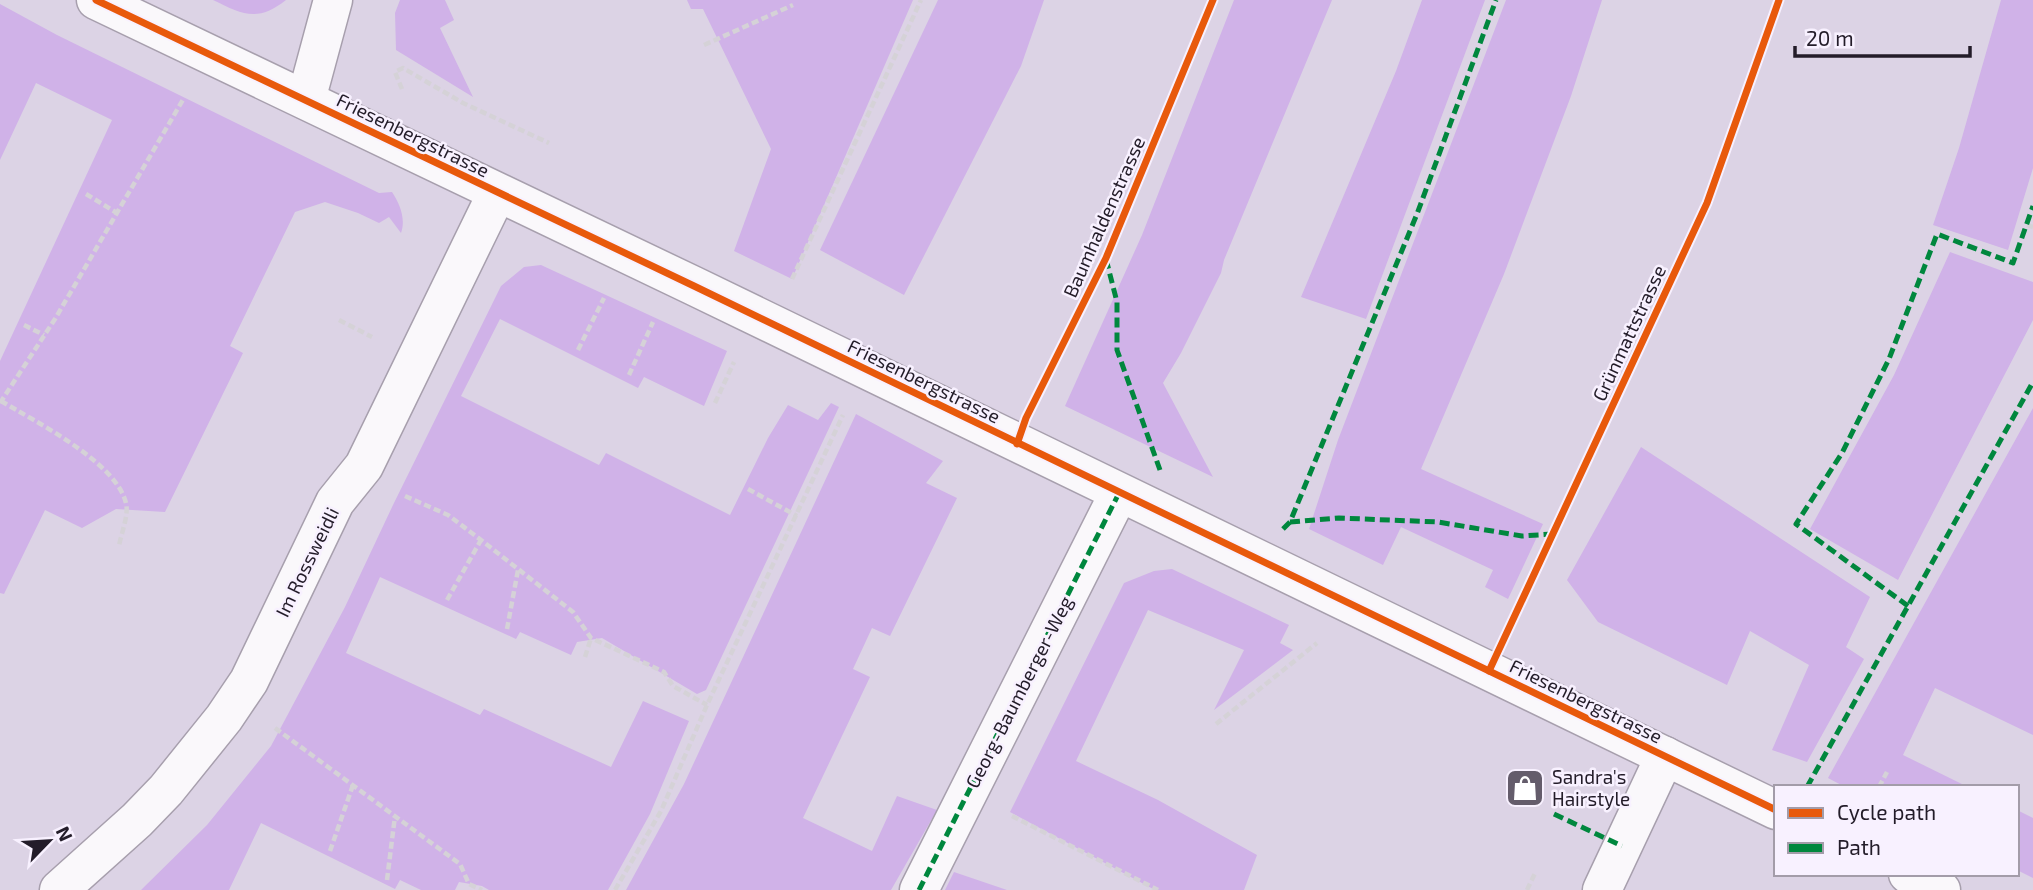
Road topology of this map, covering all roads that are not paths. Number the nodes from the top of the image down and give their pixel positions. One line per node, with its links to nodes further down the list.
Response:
1 (96, 0): 3 (street, Friesenbergstrasse)
2 (333, 0): 3 (street)
3 (306, 100): 4 (street, Friesenbergstrasse)
4 (497, 193): 5 (street, Friesenbergstrasse); 9 (street, Im Rossweidli)
5 (1119, 494): 6 (street, Friesenbergstrasse); 10 (street, Georg-Baumberger-Weg)
6 (1665, 756): 7 (street, Friesenbergstrasse); 11 (street)
7 (1774, 809)
8 (1912, 876): 12 (street)
9 (59, 890)
10 (919, 890)
11 (1602, 890)
12 (1941, 890)

